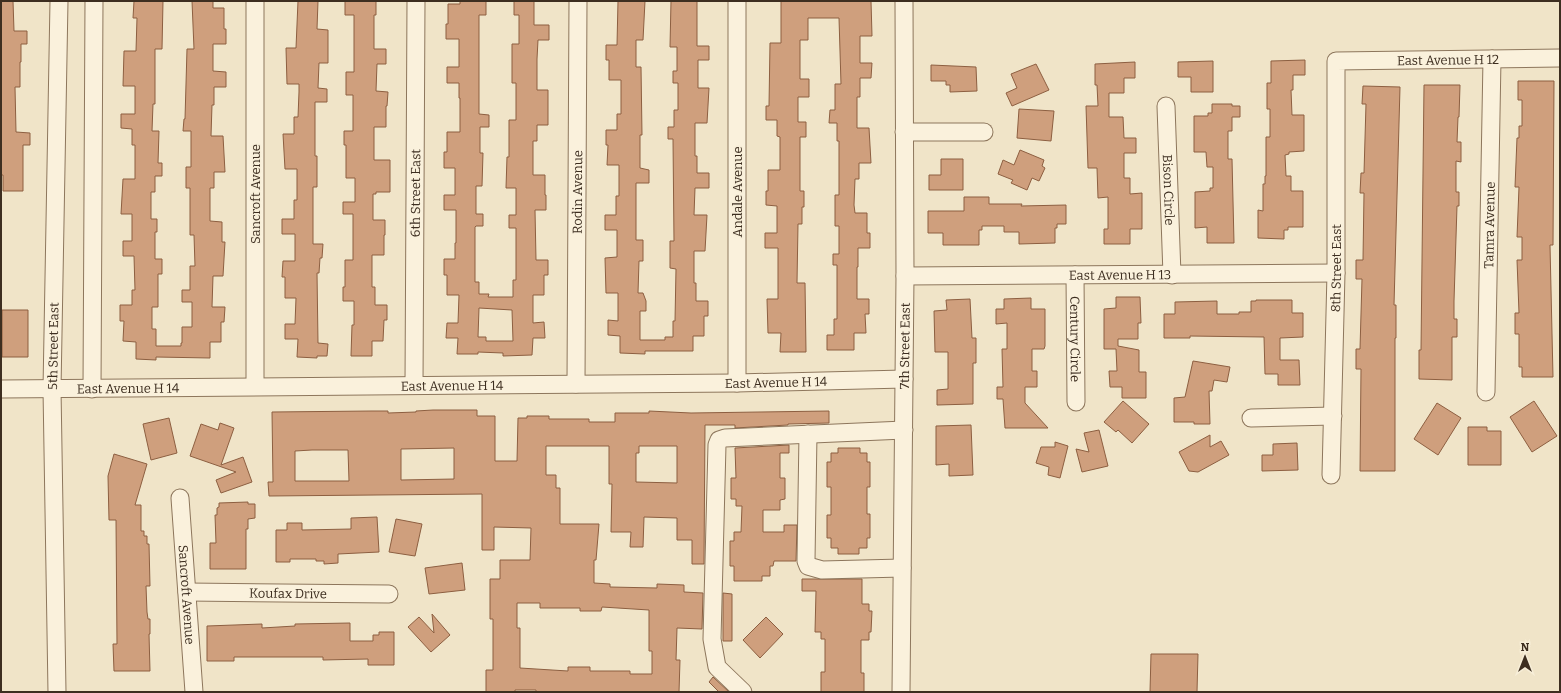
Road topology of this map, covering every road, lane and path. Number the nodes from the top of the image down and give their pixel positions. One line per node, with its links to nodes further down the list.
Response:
1 (59, 1): 25 (street, 5th Street East)
2 (94, 1): 23 (street)
3 (255, 1): 22 (street, Sancroft Avenue)
4 (416, 1): 21 (street, 6th Street East)
5 (578, 1): 20 (street, Rodin Avenue)
6 (737, 1): 19 (street, Andale Avenue)
7 (904, 1): 12 (street, 7th Street East)
8 (1560, 58): 9 (street, East Avenue H 12)
9 (1492, 59): 10 (street, East Avenue H 12); 26 (street, Tamra Avenue)
10 (1336, 61): 14 (street, 8th Street East)
11 (1166, 106): 16 (street, Bison Circle)
12 (904, 132): 13 (street); 17 (street, 7th Street East)
13 (984, 132)
14 (1336, 273): 16 (street, East Avenue H 13); 28 (street, 8th Street East)
15 (1075, 275): 16 (street, East Avenue H 13); 17 (street, East Avenue H 13); 27 (street, Century Circle)
16 (1172, 275)
17 (905, 276): 18 (street, 7th Street East)
18 (904, 379): 19 (street, East Avenue H 14); 30 (street, 7th Street East)
19 (737, 383): 20 (street, East Avenue H 14)
20 (576, 384): 21 (street, East Avenue H 14)
21 (414, 385): 22 (street, East Avenue H 14)
22 (255, 386): 23 (street, East Avenue H 14)
23 (92, 389): 25 (street, East Avenue H 14)
24 (1, 390): 25 (street, East Avenue H 14)
25 (52, 390): 37 (street, 5th Street East)
26 (1486, 392)
27 (1076, 402)
28 (1333, 416): 29 (street); 32 (street, 8th Street East)
29 (1251, 418)
30 (904, 430): 31 (street); 34 (street, 7th Street East)
31 (808, 434): 34 (street); 39 (street)
32 (1331, 475)
33 (180, 498): 35 (street, Sancroft Avenue)
34 (902, 568): 40 (street, 7th Street East)
35 (188, 592): 36 (street, Koufax Drive); 38 (street, Sancroft Avenue)
36 (389, 594)
37 (57, 692)
38 (194, 692)
39 (743, 692)
40 (901, 692)

